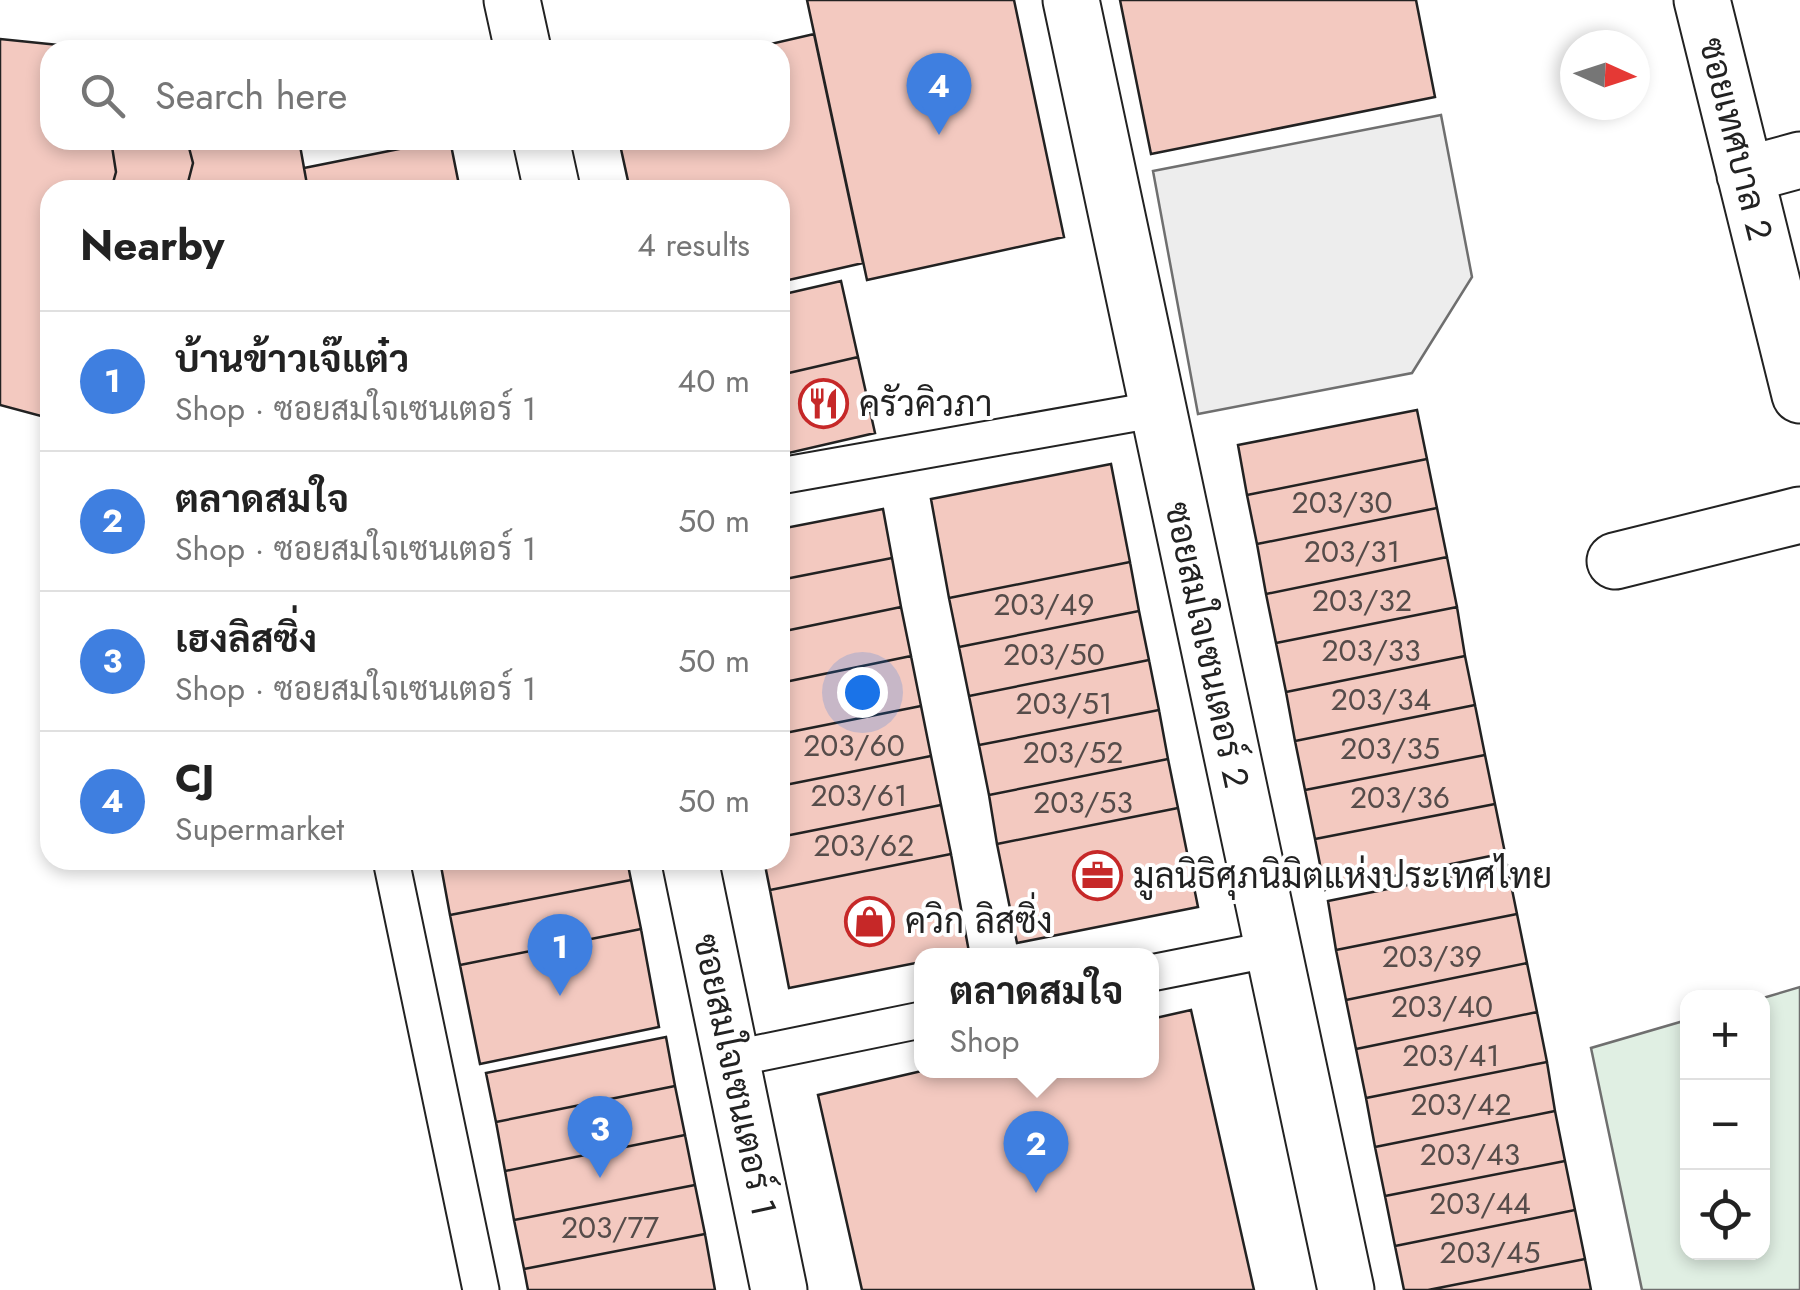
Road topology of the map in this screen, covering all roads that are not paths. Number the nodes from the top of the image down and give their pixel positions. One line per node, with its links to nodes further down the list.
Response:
1 (512, 0): 4 (street)
2 (1071, 0): 10 (street, ซอยสมใจเซนเตอร์ 2)
3 (1702, 0): 7 (street, ซอยเทศบาล 2)
4 (521, 40)
5 (543, 150): 8 (street)
6 (1800, 160): 7 (street)
7 (1746, 175): 9 (street, ซอยเทศบาล 2)
8 (550, 180)
9 (1800, 395)
10 (1158, 409): 11 (lane); 16 (street, ซอยสมใจเซนเตอร์ 2)
11 (790, 474)
12 (1800, 514): 13 (street)
13 (1615, 561)
14 (393, 870): 20 (lane)
15 (692, 870): 19 (street, ซอยสมใจเซนเตอร์ 1)
16 (1272, 949): 17 (lane); 22 (street, ซอยสมใจเซนเตอร์ 2)
17 (1159, 971)
18 (914, 1021): 19 (lane)
19 (732, 1059): 21 (street, ซอยสมใจเซนเตอร์ 1)
20 (481, 1290)
21 (780, 1290)
22 (1346, 1290)

